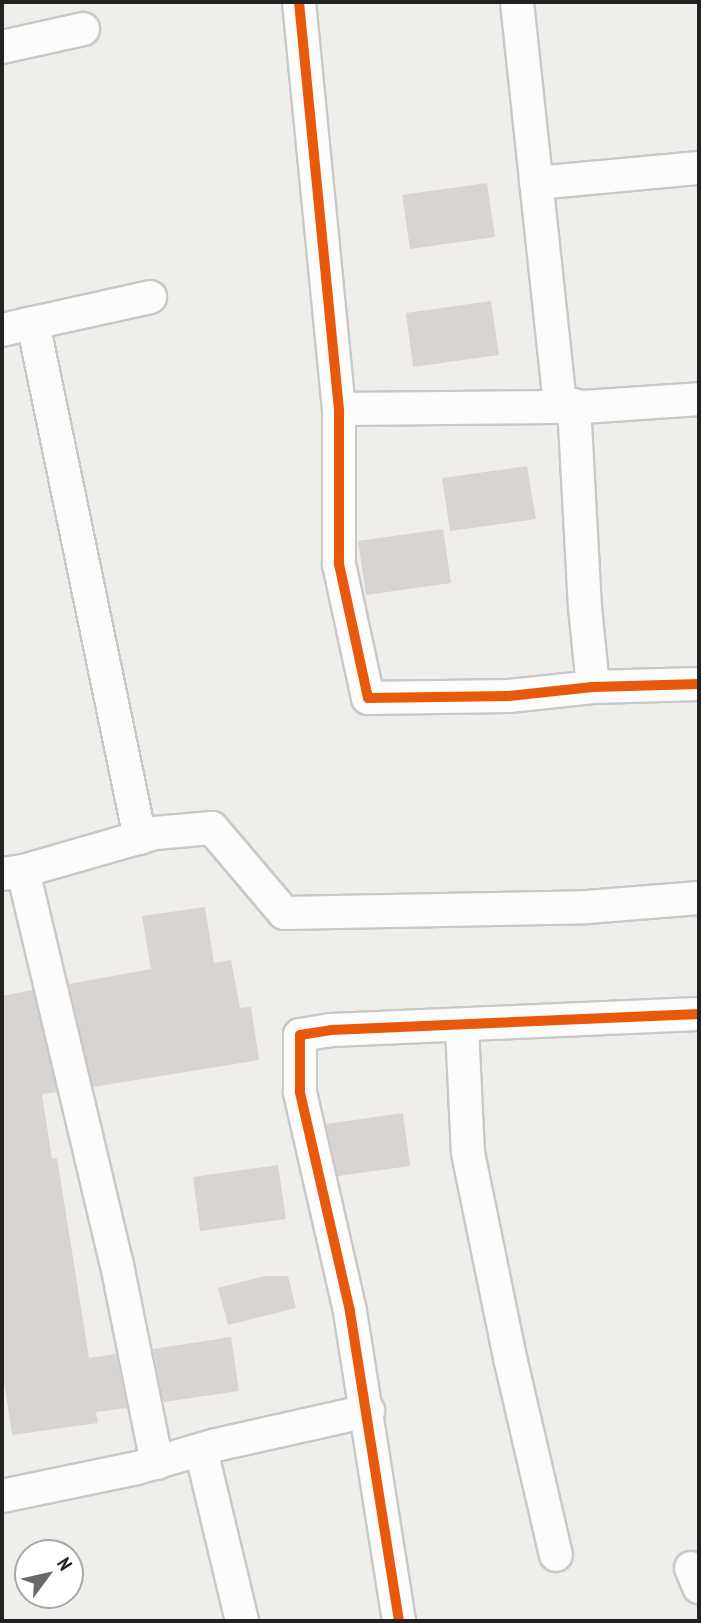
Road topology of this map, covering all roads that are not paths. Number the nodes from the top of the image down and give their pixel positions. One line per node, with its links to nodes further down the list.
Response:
1 (299, 2): 12 (street)
2 (517, 2): 6 (street)
3 (83, 29): 4 (street)
4 (2, 47)
5 (699, 168): 6 (street)
6 (536, 183): 11 (street)
7 (150, 297): 8 (street)
8 (33, 323): 9 (street); 15 (street)
9 (2, 330)
10 (699, 399): 11 (street)
11 (567, 405): 12 (street); 14 (street)
12 (339, 409): 14 (street)
13 (699, 684): 14 (street)
14 (593, 687)
15 (140, 838): 16 (street); 17 (street)
16 (12, 872): 22 (street)
17 (699, 898)
18 (699, 1014): 19 (street)
19 (462, 1027): 20 (street); 24 (street)
20 (368, 1412): 21 (street); 26 (street)
21 (201, 1450): 22 (street); 25 (street)
22 (157, 1463): 23 (street)
23 (2, 1496)
24 (556, 1555)
25 (242, 1621)
26 (399, 1621)

